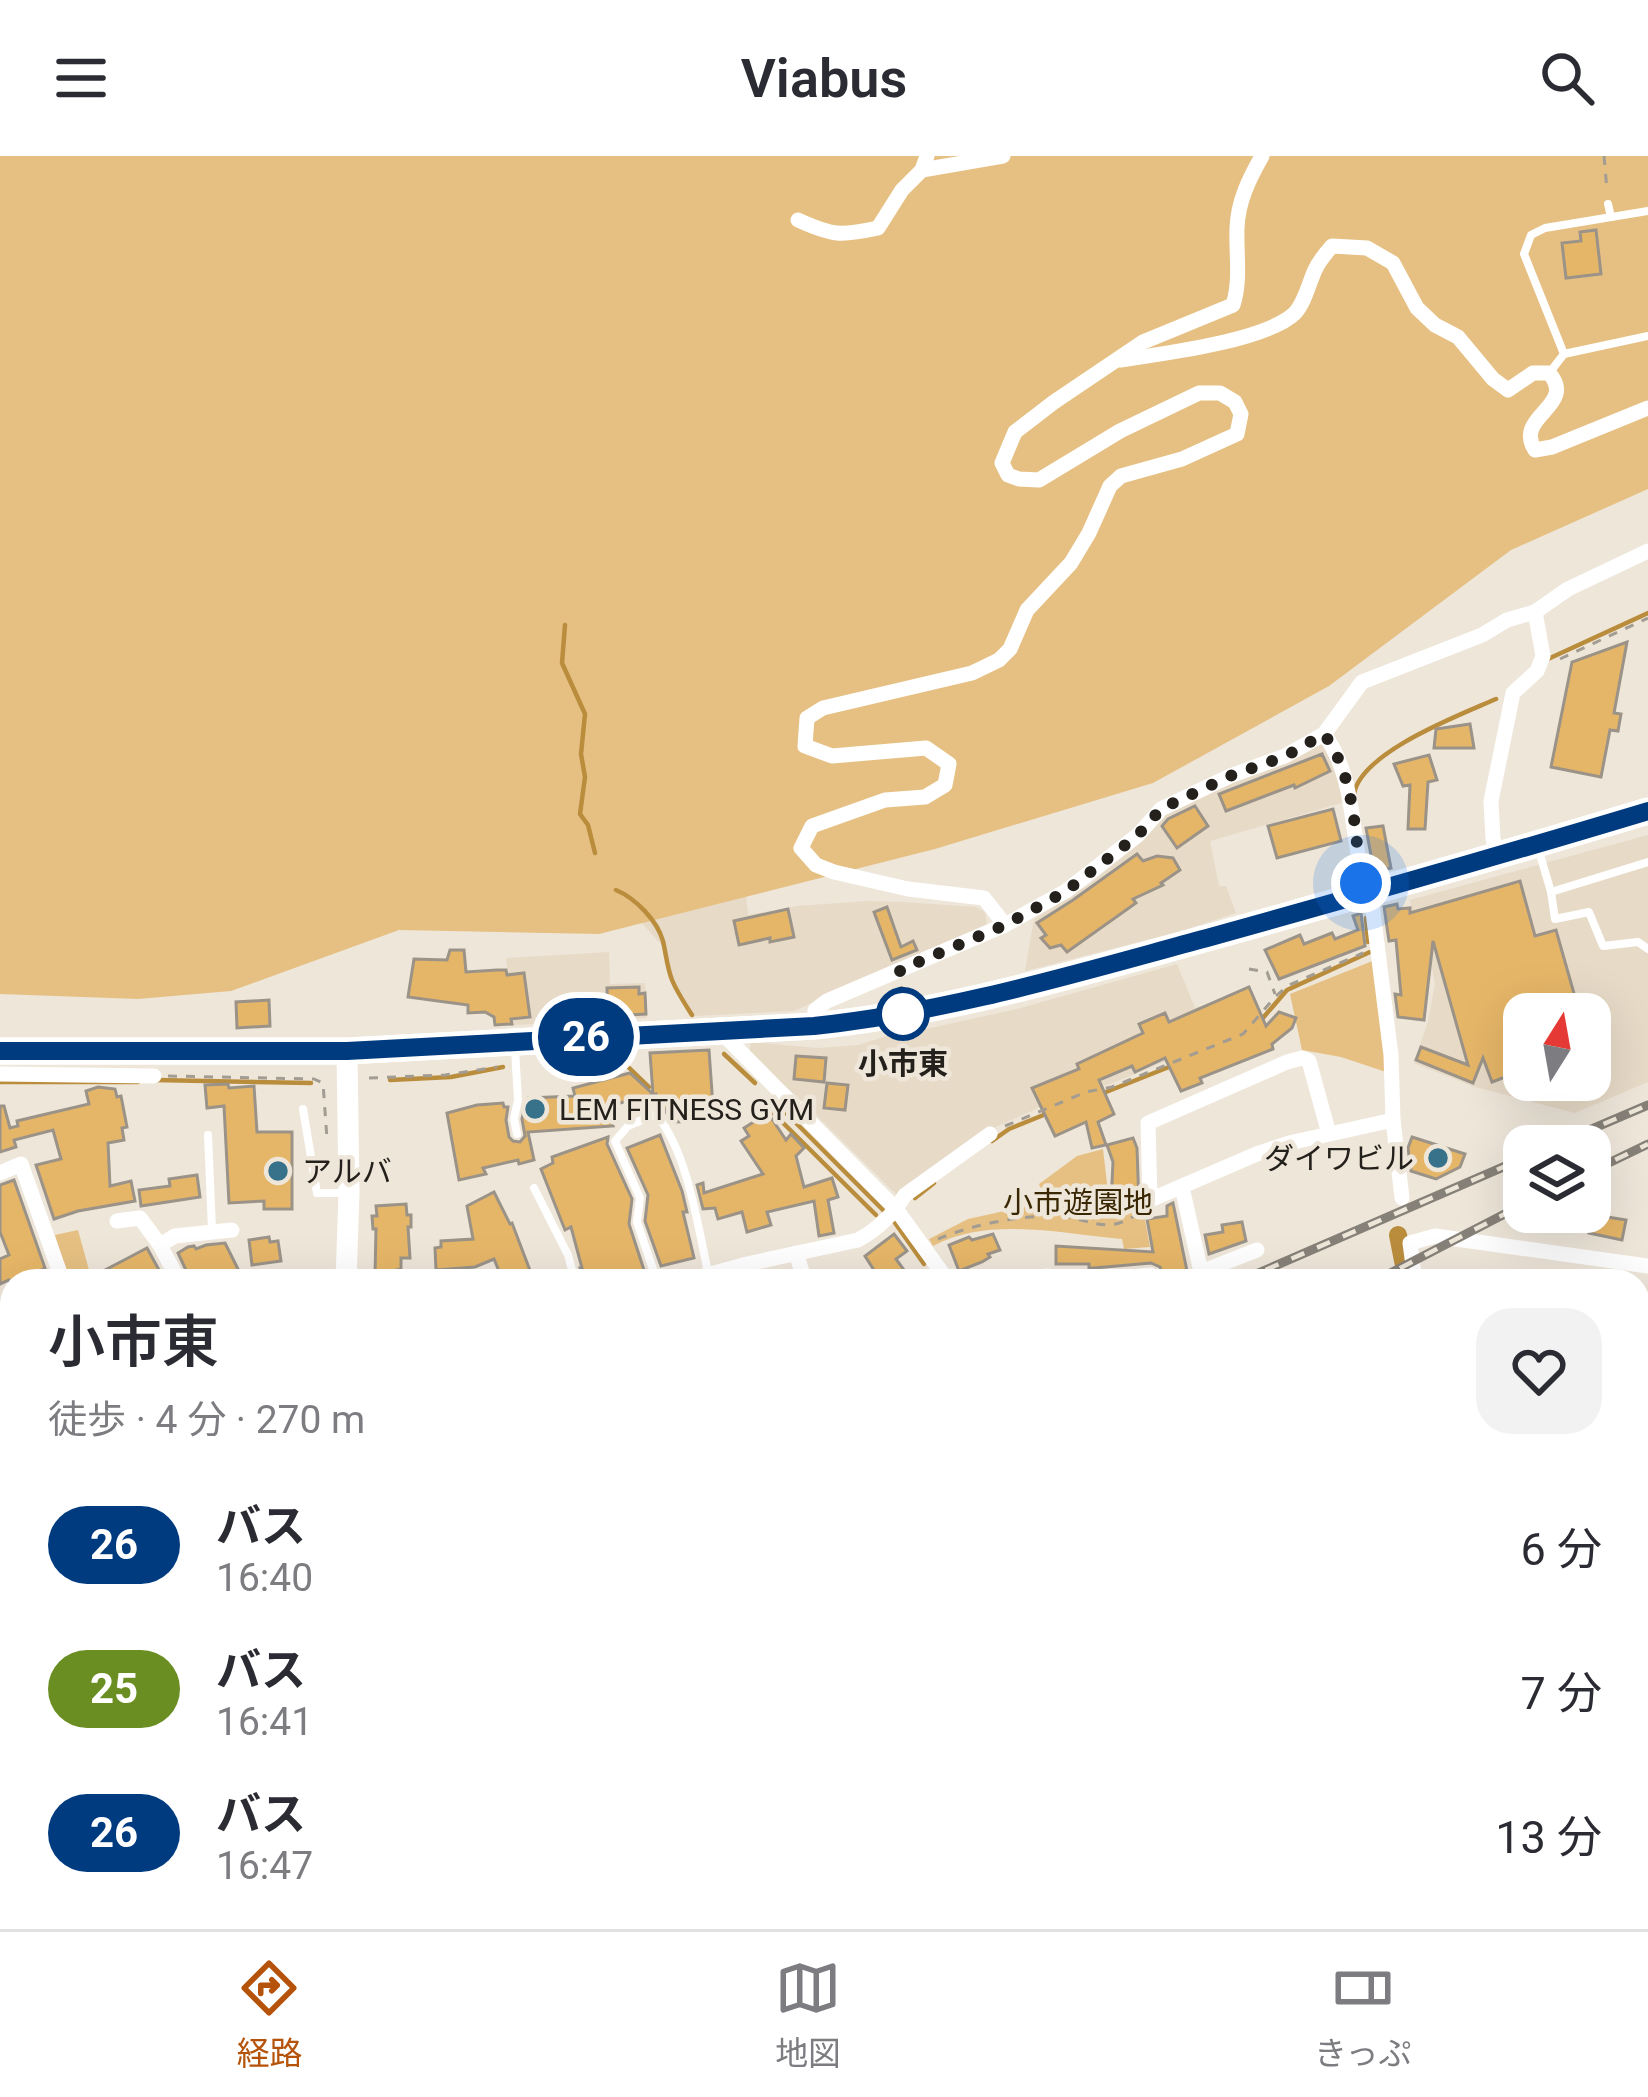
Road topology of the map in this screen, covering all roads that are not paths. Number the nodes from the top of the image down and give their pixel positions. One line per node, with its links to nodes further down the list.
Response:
1 (1003, 156): 3 (street)
2 (1262, 156): 10 (street)
3 (924, 163): 7 (street)
4 (1609, 204): 6 (lane)
5 (1648, 211): 6 (lane)
6 (1611, 217): 9 (lane)
7 (798, 220)
8 (1648, 337): 9 (lane)
9 (1564, 355): 11 (lane)
10 (1118, 360): 11 (street); 22 (street)
11 (1549, 373): 12 (street)
12 (1648, 408)
13 (1648, 551): 14 (street)
14 (1535, 612): 15 (street); 18 (street)
15 (1324, 734): 21 (street); 22 (street)
16 (1648, 811): 17 (highway)
17 (1538, 843): 18 (highway); 20 (lane)
18 (1498, 856): 21 (highway)
19 (1648, 862): 20 (lane)
20 (1551, 892): 23 (lane)
21 (1367, 893): 24 (highway); 32 (street)
22 (1005, 925): 24 (street)
23 (1648, 949)
24 (814, 1026): 25 (highway)
25 (720, 1031): 28 (highway); 42 (street)
26 (0, 1051): 27 (highway)
27 (347, 1051): 28 (highway); 40 (main road)
28 (512, 1053): 33 (lane)
29 (0, 1073): 30 (street)
30 (154, 1076)
31 (304, 1109): 40 (lane)
32 (1393, 1120): 35 (street); 41 (street)
33 (517, 1134)
34 (990, 1134): 42 (street)
35 (1328, 1134): 38 (street); 38 (street)
36 (208, 1135): 45 (lane)
37 (0, 1173): 50 (street)
38 (1182, 1187): 59 (street)
39 (535, 1188): 53 (lane)
40 (350, 1193): 52 (main road)
41 (1402, 1198)
42 (892, 1214): 48 (street); 58 (street)
43 (117, 1221): 46 (street)
44 (232, 1229): 45 (street)
45 (212, 1231): 46 (street)
46 (160, 1245): 51 (street)
47 (1257, 1250): 60 (street)
48 (796, 1252): 56 (street); 57 (street)
49 (1648, 1266): 61 (street)
50 (59, 1269)
51 (173, 1269)
52 (347, 1269)
53 (572, 1269)
54 (654, 1269): 55 (lane)
55 (707, 1269)
56 (725, 1269)
57 (801, 1269)
58 (940, 1269)
59 (1200, 1269)
60 (1209, 1269)
61 (1413, 1269)

